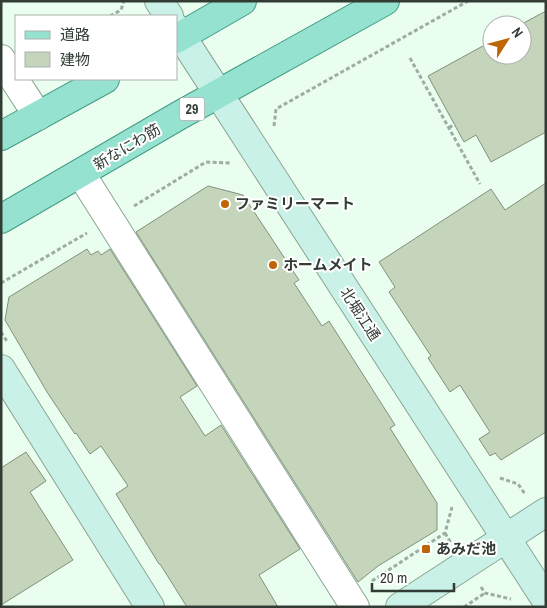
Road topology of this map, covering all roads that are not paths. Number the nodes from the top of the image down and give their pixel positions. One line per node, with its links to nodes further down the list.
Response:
1 (159, 1): 4 (street, 北堀江通)
2 (242, 1): 5 (main road)
3 (385, 1): 9 (main road, 新なにわ筋 / 29)
4 (167, 15)
5 (178, 29)
6 (178, 33): 9 (street, 北堀江通)
7 (1, 59): 10 (street)
8 (103, 80): 10 (main road)
9 (218, 94): 12 (main road, 新なにわ筋 / 29); 16 (street, 北堀江通)
10 (38, 116): 11 (main road)
11 (1, 136)
12 (81, 174): 13 (main road, 新なにわ筋 / 29); 18 (street)
13 (1, 219)
14 (1, 369): 19 (street)
15 (546, 512): 16 (street)
16 (505, 538): 17 (street, 北堀江通); 20 (street)
17 (546, 600)
18 (352, 602)
19 (150, 607)
20 (400, 607)

